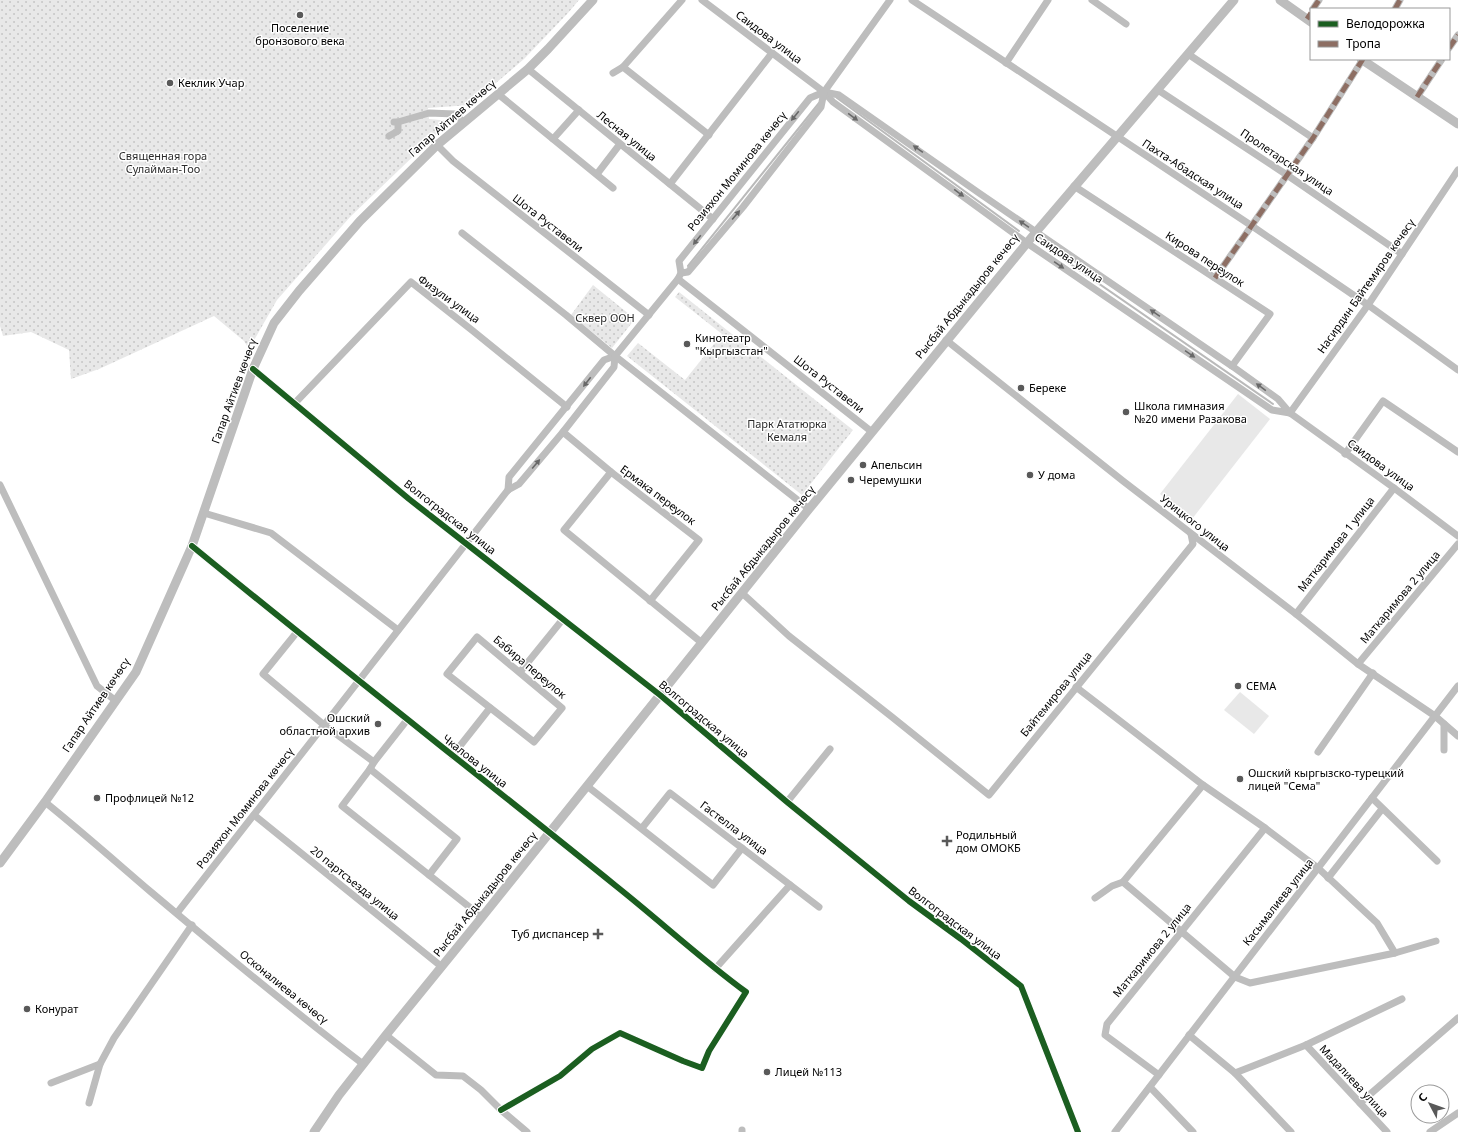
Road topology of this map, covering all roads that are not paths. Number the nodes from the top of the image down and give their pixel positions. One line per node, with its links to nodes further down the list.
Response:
1 (593, 0): 21 (main road, Гапар Айтиев көчөсү)
2 (682, 0): 20 (street)
3 (702, 0): 14 (street, Саидова улица)
4 (890, 0): 24 (street, Розияхон Моминова көчөсү)
5 (912, 0): 19 (street, Пахта-Абадская улица)
6 (1048, 0): 19 (street)
7 (1092, 0): 11 (street)
8 (1234, 0): 15 (main road, Рысбай Абдыкадыров көчөсү)
9 (1280, 0): 10 (main road)
10 (1310, 18)
11 (1126, 24)
12 (1458, 35): 13 (street)
13 (1450, 47)
14 (772, 53): 24 (street, Саидова улица); 30 (street)
15 (1188, 54): 23 (main road, Рысбай Абдыкадыров көчөсү); 33 (street)
16 (1361, 60): 33 (street)
17 (1363, 60): 26 (main road)
18 (1441, 60): 26 (street)
19 (1006, 63): 32 (street, Пахта-Абадская улица)
20 (623, 67): 22 (street); 30 (street)
21 (528, 69): 25 (main road, Гапар Айтиев көчөсү); 27 (street, Лесная улица)
22 (613, 73)
23 (1158, 90): 32 (main road, Рысбай Абдыкадыров көчөсү); 39 (street, Пролетарская улица)
24 (824, 92): 43 (street, Розияхон Моминова көчөсү, one-way to 43); 45 (street, Саидова улица, one-way to 24); 47 (street, Саидова улица, one-way to 47); 49 (street, Розияхон Моминова көчөсү, one-way to 24)
25 (498, 94): 28 (main road, Гапар Айтиев көчөсү); 34 (street)
26 (1417, 97): 29 (main road)
27 (579, 110): 34 (street); 35 (street, Лесная улица)
28 (463, 122): 31 (street); 36 (main road, Гапар Айтиев көчөсү)
29 (1458, 124)
30 (709, 135): 40 (street)
31 (389, 136)
32 (1117, 137): 41 (main road, Рысбай Абдыкадыров көчөсү); 44 (street, Пахта-Абадская улица)
33 (1313, 138): 39 (street)
34 (553, 139): 38 (street)
35 (620, 144): 38 (street); 40 (street, Лесная улица)
36 (437, 145): 52 (street, Шота Руставели); 56 (main road, Гапар Айтиев көчөсү)
37 (1458, 170): 48 (street, Насирдин Байтемиров көчөсү)
38 (597, 174): 42 (street)
39 (1287, 175): 44 (street); 48 (street, Пролетарская улица)
40 (670, 184): 43 (street, Лесная улица)
41 (1074, 186): 45 (main road, Рысбай Абдыкадыров көчөсү); 50 (street, Кирова переулок)
42 (612, 188)
43 (713, 219): 49 (street, Розияхон Моминова көчөсү, one-way to 49)
44 (1252, 226): 50 (street); 51 (street, Пахта-Абадская улица)
45 (1036, 232): 47 (main road, Рысбай Абдыкадыров көчөсү); 55 (street, Саидова улица, one-way to 45)
46 (462, 233): 54 (street)
47 (1027, 243): 53 (main road, Рысбай Абдыкадыров көчөсү); 60 (street, Саидова улица, one-way to 60)
48 (1402, 254): 51 (street, Насирдин Байтемиров көчөсү)
49 (680, 276): 52 (street, Розияхон Моминова көчөсү); 62 (street, Шота Руставели)
50 (1215, 278): 55 (street, Кирова переулок)
51 (1368, 305): 57 (street, Пахта-Абадская улица); 60 (street, Насирдин Байтемиров көчөсү)
52 (648, 315): 54 (street, Розияхон Моминова көчөсү)
53 (946, 340): 62 (main road, Рысбай Абдыкадыров көчөсү); 71 (street, Урицкого улица)
54 (615, 356): 59 (street, Розияхон Моминова көчөсү, one-way to 59); 61 (street, Розияхон Моминова көчөсү); 69 (street)
55 (1232, 366): 60 (street, Саидова улица, one-way to 55)
56 (252, 369): 58 (street, Волгоградская улица); 70 (main road, Гапар Айтиев көчөсү)
57 (1458, 370)
58 (294, 404): 59 (street, Физули улица); 73 (street, Волгоградская улица)
59 (567, 407): 68 (street, Розияхон Моминова көчөсү)
60 (1290, 413): 64 (street, Саидова улица)
61 (563, 432): 65 (street, Ермака переулок); 68 (street, Розияхон Моминова көчөсү, one-way to 61)
62 (872, 432): 69 (main road, Рысбай Абдыкадыров көчөсү)
63 (1458, 452): 64 (street)
64 (1345, 454): 67 (street, Саидова улица)
65 (610, 472): 77 (street); 77 (street, Ермака переулок)
66 (0, 485): 90 (street)
67 (1394, 488): 72 (street, Саидова улица); 78 (street, Маткаримова 1 улица)
68 (508, 490): 73 (street, Розияхон Моминова көчөсү)
69 (809, 509): 76 (main road, Рысбай Абдыкадыров көчөсү)
70 (204, 513): 75 (main road, Гапар Айтиев көчөсү); 80 (street)
71 (1190, 534): 78 (street, Урицкого улица); 88 (street, Байтемирова улица)
72 (1458, 536)
73 (467, 543): 79 (street, Волгоградская улица); 80 (street, Розияхон Моминова көчөсү)
74 (1458, 544): 83 (street, Маткаримова 2 улица)
75 (192, 546): 81 (street, Чкалова улица); 90 (main road, Гапар Айтиев көчөсү)
76 (742, 592): 82 (main road, Рысбай Абдыкадыров көчөсү); 88 (street, Байтемирова улица)
77 (650, 601): 82 (street)
78 (1296, 614): 83 (street, Урицкого улица)
79 (563, 619): 84 (street); 89 (street, Волгоградская улица)
80 (398, 630): 86 (street, Розияхон Моминова көчөсү)
81 (297, 632): 86 (street, Чкалова улица); 95 (street)
82 (702, 643): 89 (main road, Рысбай Абдыкадыров көчөсү)
83 (1358, 664): 85 (street, Урицкого улица)
84 (520, 672): 91 (street, Бабира переулок); 91 (street, Бабира переулок)
85 (1373, 673): 92 (street, Урицкого улица); 99 (street)
86 (358, 681): 93 (street, Чкалова улица); 95 (street, Розияхон Моминова көчөсү)
87 (1458, 686): 92 (street, Касымалиева улица)
88 (1076, 687): 103 (street)
89 (660, 695): 104 (main road, Рысбай Абдыкадыров көчөсү); 107 (street, Волгоградская улица)
90 (116, 701): 106 (main road, Гапар Айтиев көчөсү)
91 (490, 708): 100 (street)
92 (1435, 716): 94 (street, Урицкого улица); 105 (street, Касымалиева улица)
93 (407, 720): 100 (street, Чкалова улица); 101 (street)
94 (1444, 724): 96 (street, Урицкого улица); 98 (street)
95 (324, 725): 101 (street); 109 (street, Розияхон Моминова көчөсү)
96 (1458, 736)
97 (830, 749): 107 (street)
98 (1444, 750)
99 (1318, 752)
100 (452, 756): 112 (street, Чкалова улица)
101 (374, 762): 102 (street)
102 (370, 769): 117 (street); 117 (street)
103 (1203, 785): 111 (street); 119 (street)
104 (587, 786): 110 (street); 112 (main road, Рысбай Абдыкадыров көчөсү)
105 (1372, 798): 108 (street); 116 (street, Касымалиева улица)
106 (45, 802): 115 (main road, Гапар Айтиев көчөсү); 123 (street, Осконалиева көчөсү)
107 (787, 802): 151 (street, Волгоградская улица)
108 (1382, 809): 114 (street); 118 (street)
109 (254, 815): 123 (street, Розияхон Моминова көчөсү); 129 (street, 20 партсъезда улица)
110 (642, 828): 113 (street, Гастелла улица); 113 (street)
111 (1265, 828): 116 (street); 126 (street, Маткаримова 2 улица)
112 (549, 833): 124 (main road, Рысбай Абдыкадыров көчөсү); 130 (street, Чкалова улица)
113 (742, 848): 120 (street, Гастелла улица)
114 (1438, 861)
115 (0, 863)
116 (1318, 868): 118 (street); 131 (street, Касымалиева улица)
117 (429, 875): 124 (street)
118 (1328, 878): 128 (street)
119 (1123, 882): 121 (street); 126 (street)
120 (790, 885): 122 (street, Гастелла улица); 130 (street)
121 (1095, 898)
122 (819, 907)
123 (177, 913): 125 (street, Осконалиева көчөсү)
124 (482, 917): 129 (main road, Рысбай Абдыкадыров көчөсү)
125 (192, 925): 137 (street); 138 (street, Осконалиева көчөсү)
126 (1180, 932): 131 (street); 140 (street, Маткаримова 2 улица)
127 (1436, 942): 128 (street)
128 (1395, 953): 131 (street)
129 (442, 967): 134 (main road, Рысбай Абдыкадыров көчөсү)
130 (714, 969): 145 (street, Чкалова улица)
131 (1235, 977): 135 (street, Касымалиева улица)
132 (1402, 999): 136 (street)
133 (1458, 1018): 144 (street)
134 (386, 1035): 138 (main road, Рысбай Абдыкадыров көчөсү); 145 (street)
135 (1189, 1035): 139 (street); 140 (street, Касымалиева улица)
136 (1306, 1045): 139 (street); 144 (street, Мадалиева улица)
137 (100, 1064): 141 (street); 143 (street)
138 (363, 1064): 147 (main road, Рысбай Абдыкадыров көчөсү)
139 (1235, 1073): 154 (street)
140 (1159, 1075): 142 (street, Касымалиева улица)
141 (51, 1083)
142 (1150, 1087): 152 (street, Касымалиева улица); 153 (street)
143 (89, 1103)
144 (1360, 1103): 155 (street, Мадалиева улица)
145 (501, 1110): 150 (street)
146 (1458, 1113): 156 (street)
147 (322, 1120): 148 (main road, Рысбай Абдыкадыров көчөсү); 149 (main road, Рысбай Абдыкадыров көчөсү)
148 (314, 1132)
149 (319, 1132)
150 (527, 1132)
151 (1078, 1132)
152 (1116, 1132)
153 (1193, 1132)
154 (1291, 1132)
155 (1387, 1132)
156 (1430, 1132)

